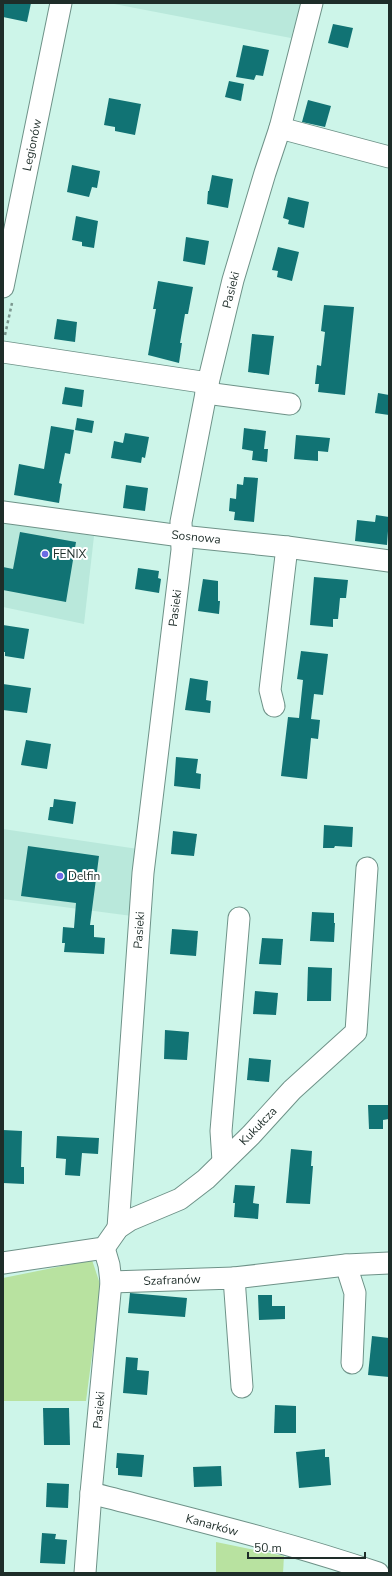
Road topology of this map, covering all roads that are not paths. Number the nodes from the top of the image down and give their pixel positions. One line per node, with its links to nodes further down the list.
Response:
1 (61, 3): 5 (street, Legionów)
2 (312, 3): 3 (street, Pasieki)
3 (280, 128): 4 (street); 8 (street, Pasieki)
4 (389, 157)
5 (11, 210): 6 (street, Legionów)
6 (3, 287)
7 (3, 352): 8 (street)
8 (207, 388): 9 (street); 11 (street, Pasieki)
9 (290, 404)
10 (3, 512): 11 (street, Sosnowa)
11 (181, 536): 12 (street, Sosnowa); 18 (street, Pasieki)
12 (287, 547): 13 (street, Sosnowa); 14 (street)
13 (389, 560)
14 (274, 706)
15 (368, 868): 17 (street, Kukułcza)
16 (239, 918): 17 (street)
17 (223, 1161): 18 (street, Kukułcza)
18 (118, 1228): 19 (street, Kukułcza)
19 (104, 1248): 20 (street); 24 (street, Pasieki)
20 (3, 1263)
21 (389, 1264): 22 (street, Szafranów)
22 (346, 1265): 23 (street, Szafranów); 25 (street)
23 (234, 1278): 24 (street, Szafranów); 26 (street)
24 (111, 1282): 27 (street, Pasieki)
25 (352, 1363)
26 (242, 1387)
27 (91, 1493): 28 (street, Pasieki); 29 (street, Kanarków)
28 (85, 1573)
29 (378, 1573)

